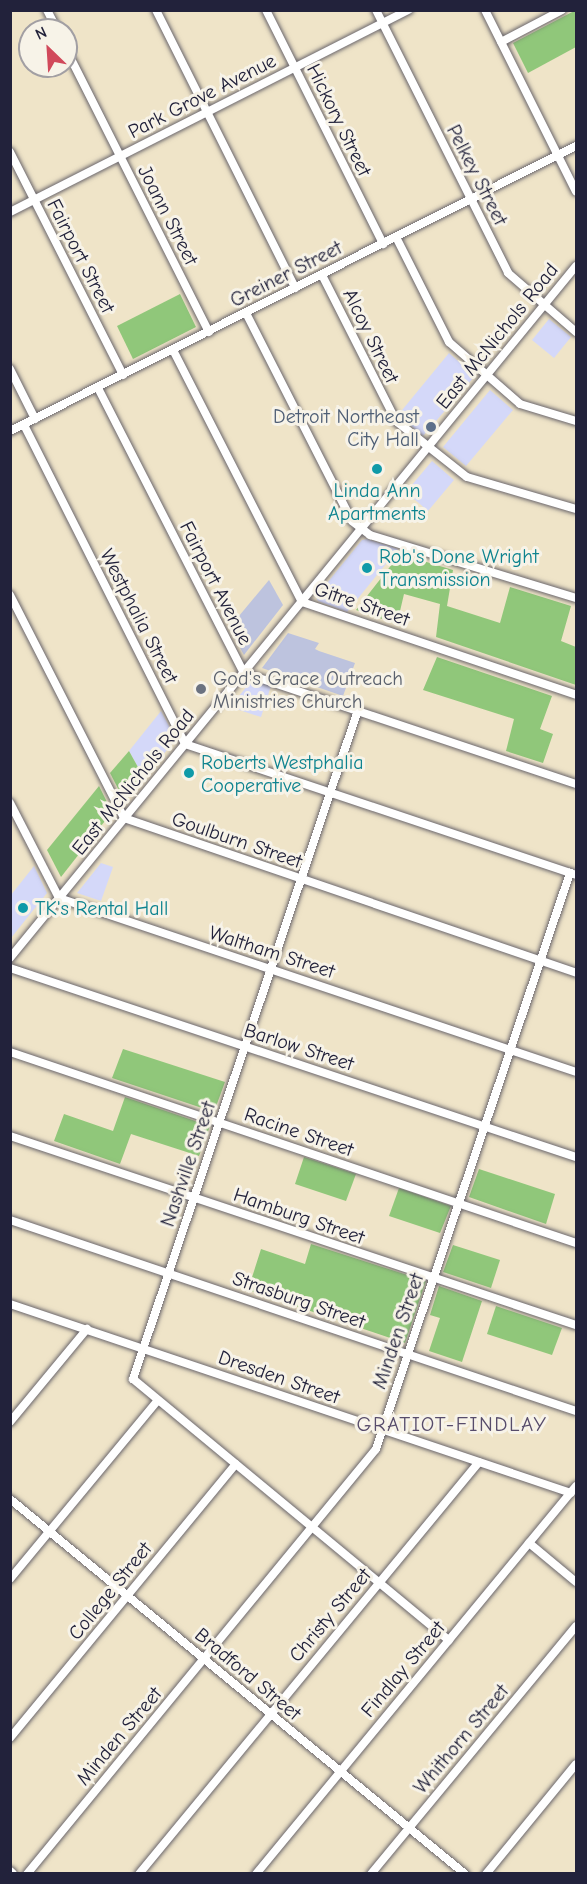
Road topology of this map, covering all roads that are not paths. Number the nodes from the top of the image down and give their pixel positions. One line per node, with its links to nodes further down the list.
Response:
1 (156, 10): 11 (street)
2 (266, 10): 9 (street, Hickory Street)
3 (376, 10): 7 (street, Pelkey Street)
4 (409, 10): 7 (street, Park Grove Avenue)
5 (485, 10): 8 (street)
6 (562, 10): 8 (street)
7 (382, 24): 9 (street, Park Grove Avenue); 17 (street, Pelkey Street)
8 (501, 42): 14 (street)
9 (295, 67): 11 (street, Park Grove Avenue); 21 (street, Hickory Street)
10 (78, 73): 15 (street, Joann Street)
11 (207, 113): 15 (street, Park Grove Avenue); 24 (street)
12 (576, 146): 14 (street, Greiner Street)
13 (10, 152): 18 (street, Fairport Street)
14 (559, 155): 16 (street); 17 (street, Greiner Street)
15 (120, 157): 18 (street, Park Grove Avenue); 27 (street, Joann Street)
16 (576, 192)
17 (471, 199): 20 (street, Greiner Street); 25 (street, Pelkey Street)
18 (34, 200): 19 (street, Park Grove Avenue); 31 (street, Fairport Street)
19 (10, 212)
20 (396, 237): 21 (street, Greiner Street); 32 (street)
21 (383, 244): 23 (street, Greiner Street)
22 (576, 266): 25 (street, East McNichols Road)
23 (322, 275): 24 (street, Greiner Street); 38 (street, Alcoy Street)
24 (296, 288): 26 (street, Greiner Street)
25 (544, 305): 28 (street, Pelkey Street); 32 (street, East McNichols Road)
26 (246, 313): 27 (street, Greiner Street); 40 (street)
27 (208, 332): 29 (street, Greiner Street)
28 (576, 332)
29 (173, 350): 31 (street, Greiner Street); 43 (street, Gitre Street)
30 (10, 369): 34 (street)
31 (123, 375): 33 (street, Greiner Street)
32 (486, 376): 35 (street); 38 (street, East McNichols Road)
33 (98, 388): 34 (street, Greiner Street); 44 (street, Fairport Avenue)
34 (35, 419): 36 (street, Greiner Street)
35 (576, 421)
36 (24, 424): 37 (street, Greiner Street); 47 (street, Westphalia Street)
37 (10, 431)
38 (428, 446): 39 (street, Alcoy Street); 40 (street, East McNichols Road)
39 (576, 509)
40 (362, 529): 42 (street); 43 (street, East McNichols Road)
41 (10, 595): 51 (street)
42 (576, 598)
43 (302, 602): 44 (street, East McNichols Road); 45 (street, Gitre Street)
44 (244, 673): 46 (street, Fairport Avenue); 47 (street, East McNichols Road)
45 (576, 695)
46 (358, 710): 48 (street, Fairport Avenue); 49 (street, Nashville Street)
47 (185, 744): 49 (street); 51 (street, East McNichols Road)
48 (576, 784)
49 (331, 792): 52 (street); 53 (street, Nashville Street)
50 (10, 803): 54 (street)
51 (124, 818): 53 (street, Goulburn Street); 54 (street, East McNichols Road)
52 (573, 874): 56 (street, Minden Street)
53 (299, 879): 56 (street, Goulburn Street); 58 (street, Nashville Street)
54 (59, 898): 55 (street, East McNichols Road); 58 (street, Waltham Street)
55 (10, 958)
56 (538, 960): 59 (street, Goulburn Street); 61 (street, Minden Street)
57 (10, 968): 60 (street, Barlow Street)
58 (271, 969): 60 (street, Nashville Street); 61 (street, Waltham Street)
59 (576, 973)
60 (244, 1047): 64 (street, Nashville Street); 65 (street, Barlow Street)
61 (510, 1048): 63 (street, Waltham Street); 65 (street, Minden Street)
62 (10, 1052): 64 (street, Racine Street)
63 (576, 1071)
64 (219, 1123): 68 (street, Nashville Street); 69 (street, Racine Street)
65 (485, 1126): 67 (street, Barlow Street); 69 (street, Minden Street)
66 (10, 1136): 68 (street, Hamburg Street)
67 (576, 1157)
68 (194, 1198): 72 (street, Nashville Street); 73 (street, Hamburg Street)
69 (458, 1203): 71 (street, Racine Street); 73 (street, Minden Street)
70 (10, 1220): 72 (street, Strasburg Street)
71 (576, 1243)
72 (168, 1273): 77 (street, Nashville Street); 78 (street, Strasburg Street)
73 (433, 1279): 75 (street, Hamburg Street); 78 (street, Minden Street)
74 (10, 1304): 76 (street, Dresden Street)
75 (576, 1325)
76 (87, 1329): 77 (street, Dresden Street); 81 (street)
77 (143, 1348): 79 (street, Nashville Street); 82 (street, Dresden Street)
78 (407, 1354): 80 (street, Strasburg Street); 82 (street, Minden Street)
79 (157, 1401): 84 (street); 88 (street)
80 (576, 1411)
81 (10, 1422)
82 (382, 1429): 83 (street, Dresden Street); 87 (street, Minden Street)
83 (479, 1462): 85 (street, Dresden Street); 91 (street, Christy Street)
84 (236, 1464): 87 (street); 93 (street, College Street)
85 (574, 1490): 89 (street, Findlay Street)
86 (10, 1498): 88 (street, Bradford Street)
87 (313, 1527): 91 (street); 96 (street, Minden Street)
88 (50, 1531): 90 (street); 93 (street, Bradford Street)
89 (529, 1543): 92 (street); 95 (street, Findlay Street)
90 (10, 1579)
91 (379, 1582): 95 (street); 97 (street, Christy Street)
92 (576, 1582)
93 (128, 1595): 96 (street, Bradford Street); 98 (street, College Street)
94 (576, 1626): 101 (street, Whithorn Street)
95 (449, 1640): 100 (street, Findlay Street)
96 (204, 1658): 97 (street, Bradford Street); 102 (street, Minden Street)
97 (270, 1713): 100 (street, Bradford Street); 103 (street, Christy Street)
98 (10, 1738)
99 (576, 1764): 107 (street)
100 (340, 1771): 101 (street, Bradford Street); 104 (street, Findlay Street)
101 (409, 1828): 105 (street, Whithorn Street); 106 (street, Bradford Street)
102 (27, 1874)
103 (139, 1874)
104 (256, 1874)
105 (371, 1874)
106 (465, 1874)
107 (486, 1874)

